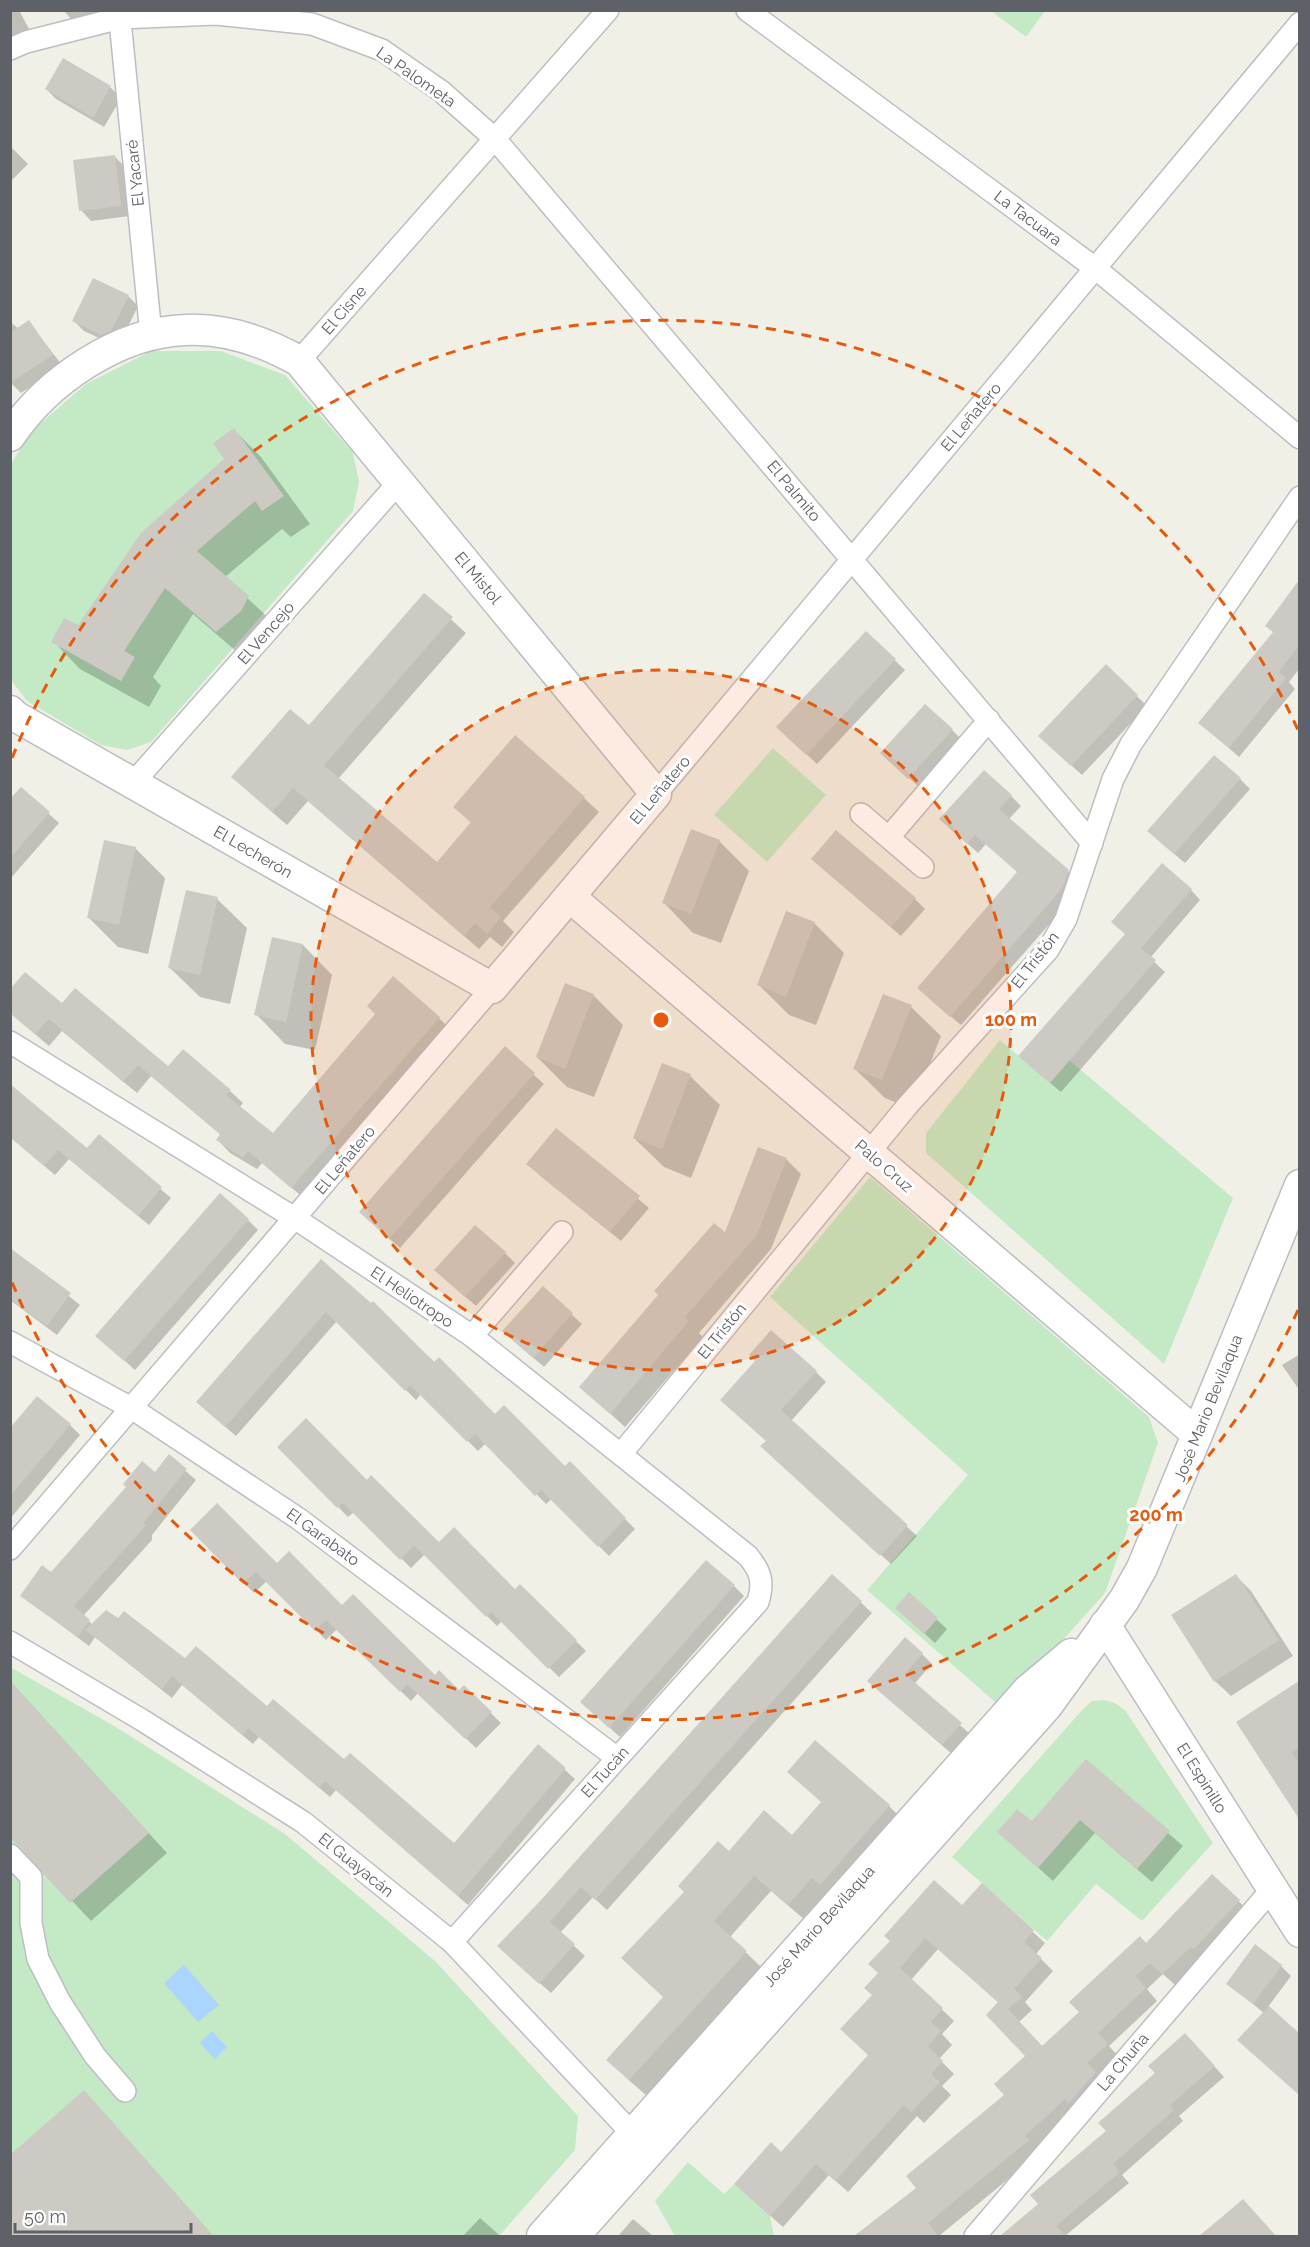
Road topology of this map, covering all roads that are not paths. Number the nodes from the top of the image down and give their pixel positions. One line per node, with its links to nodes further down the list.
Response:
1 (608, 10): 6 (street, El Cisne)
2 (747, 10): 7 (street, La Tacuara)
3 (120, 14): 5 (street, La Palometa); 6 (street, La Palometa); 8 (street, El Yacaré)
4 (1299, 23): 7 (street, El Leñatero)
5 (10, 49)
6 (495, 139): 9 (street, El Cisne); 14 (street, El Palmito)
7 (1095, 268): 11 (street, La Tacuara); 14 (street, El Leñatero)
8 (151, 335): 9 (street); 10 (street)
9 (299, 361): 12 (street, El Mistol)
10 (13, 427)
11 (1299, 438)
12 (399, 482): 17 (street, El Vencejo); 18 (street, El Mistol)
13 (1299, 497): 21 (street, El Tristón)
14 (853, 560): 16 (street, El Palmito); 18 (street, El Leñatero)
15 (12, 716): 17 (street, El Lecherón)
16 (989, 720): 20 (street); 21 (street, El Palmito)
17 (133, 783): 24 (street, El Lecherón)
18 (656, 794): 23 (street, El Leñatero)
19 (861, 813): 20 (street)
20 (889, 837): 22 (street)
21 (1092, 843): 26 (street, El Tristón)
22 (922, 867)
23 (570, 897): 24 (street, El Leñatero); 26 (street, Palo Cruz)
24 (492, 988): 28 (street, El Leñatero)
25 (10, 1042): 28 (street, El Heliotropo)
26 (868, 1152): 33 (street, Palo Cruz); 34 (street, El Tristón)
27 (1299, 1187): 33 (street, José Mario Bevilaqua)
28 (296, 1219): 30 (street, El Heliotropo); 32 (street, El Leñatero)
29 (562, 1232): 30 (street)
30 (472, 1336): 34 (street, El Heliotropo)
31 (10, 1342): 32 (street, El Garabato)
32 (133, 1409): 35 (street, El Leñatero); 39 (street, El Garabato)
33 (1197, 1434): 37 (street, José Mario Bevilaqua)
34 (621, 1454): 36 (street, El Heliotropo)
35 (10, 1549)
36 (758, 1602): 39 (street, El Tucán)
37 (1105, 1625): 41 (street, El Espinillo); 45 (street, José Mario Bevilaqua)
38 (10, 1642): 43 (street, El Guayacán)
39 (617, 1758): 43 (street, El Tucán)
40 (10, 1855): 44 (street)
41 (1272, 1889): 42 (street, El Espinillo); 48 (street, La Chuña)
42 (1299, 1932)
43 (452, 1942): 45 (street, El Guayacán)
44 (125, 2091)
45 (641, 2143): 46 (street, José Mario Bevilaqua); 47 (street, José Mario Bevilaqua)
46 (542, 2236)
47 (574, 2236)
48 (975, 2236)

